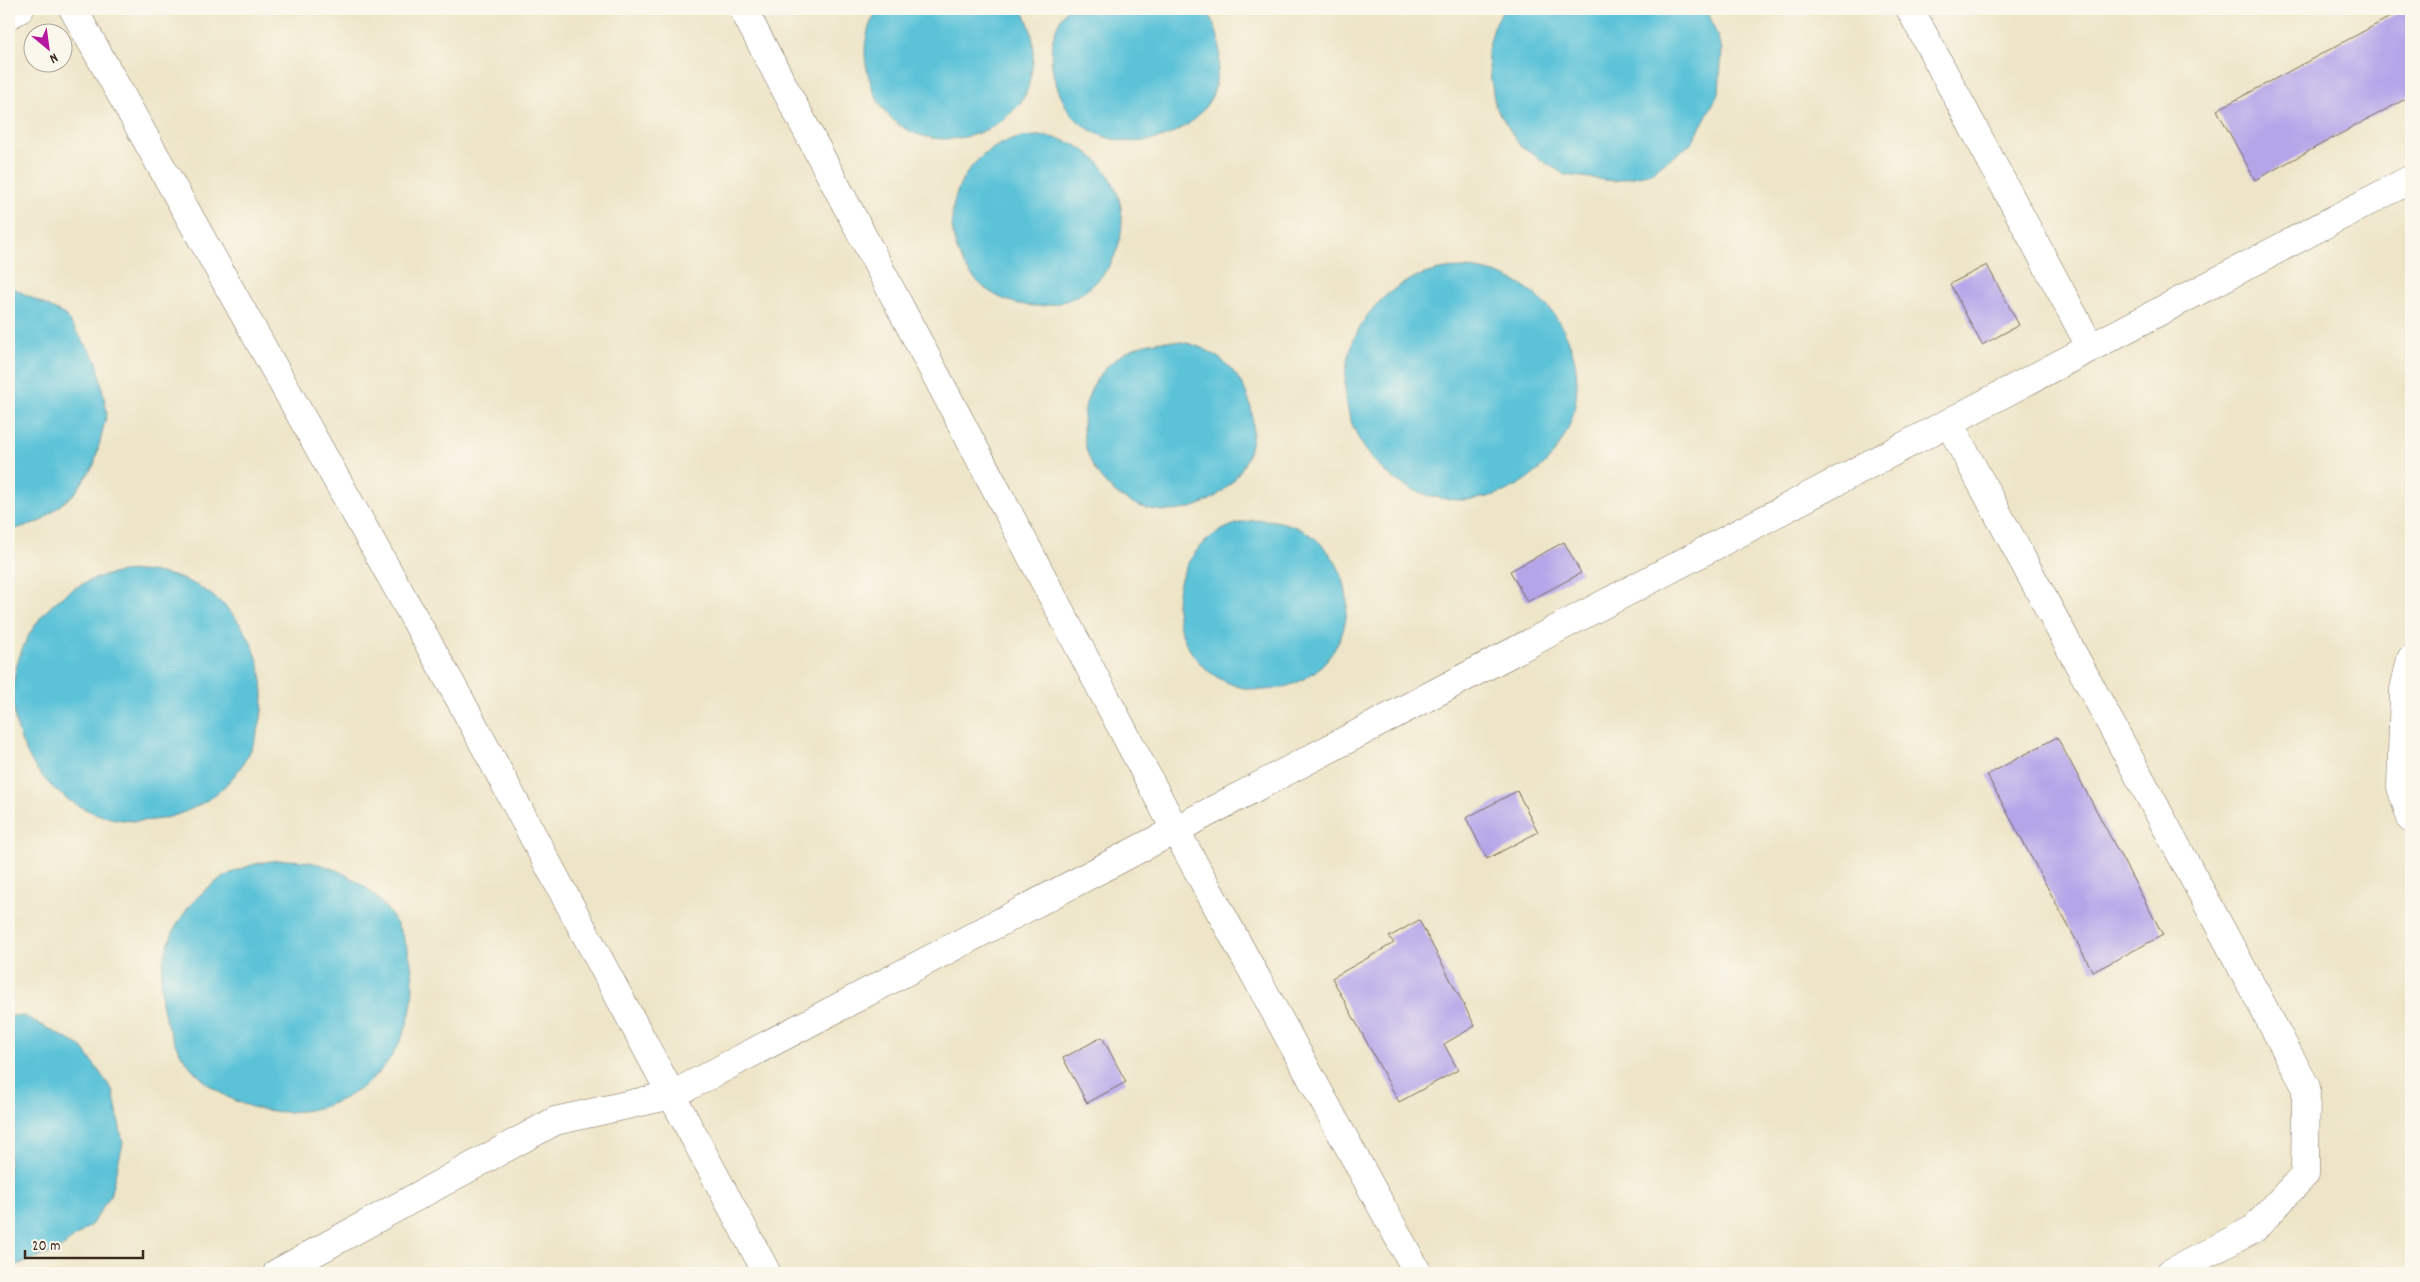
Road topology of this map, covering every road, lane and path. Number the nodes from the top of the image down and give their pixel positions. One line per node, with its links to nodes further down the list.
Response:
1 (20, 9): 5 (lane)
2 (73, 9): 12 (lane)
3 (743, 9): 11 (lane)
4 (1910, 9): 7 (lane)
5 (9, 15)
6 (2411, 179): 7 (lane)
7 (2091, 348): 8 (lane)
8 (1949, 423): 11 (lane); 16 (lane)
9 (2411, 659): 10 (lane)
10 (2411, 819)
11 (1176, 830): 12 (lane); 15 (lane)
12 (672, 1095): 13 (lane); 14 (lane)
13 (277, 1273)
14 (767, 1273)
15 (1418, 1273)
16 (2170, 1273)

